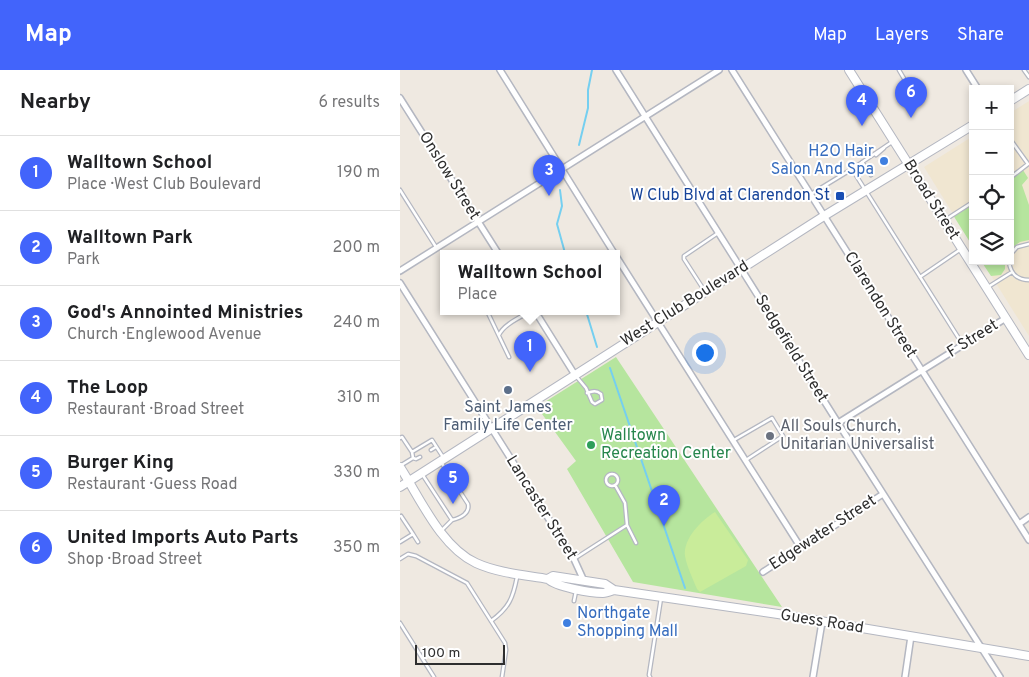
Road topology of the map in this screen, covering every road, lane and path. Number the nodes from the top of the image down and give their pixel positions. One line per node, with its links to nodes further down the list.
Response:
1 (500, 70): 25 (street)
2 (616, 70): 15 (street, Sedgefield Street)
3 (719, 70): 15 (street)
4 (732, 70): 31 (street, Clarendon Street)
5 (849, 70): 17 (street, Broad Street)
6 (899, 70): 14 (lane)
7 (966, 70): 10 (street)
8 (1024, 70): 9 (lane)
9 (1029, 77)
10 (975, 85)
11 (1029, 89): 13 (street)
12 (400, 98): 35 (street, Onslow Street)
13 (1014, 98)
14 (916, 99)
15 (645, 116): 25 (street); 36 (street, Sedgefield Street)
16 (969, 128): 24 (street, West Club Boulevard)
17 (894, 140): 19 (lane); 24 (street, Broad Street)
18 (1014, 145): 23 (lane)
19 (884, 146): 20 (lane); 22 (lane)
20 (876, 155)
21 (872, 158): 22 (lane)
22 (863, 161): 26 (lane); 27 (lane)
23 (1029, 164): 28 (lane)
24 (909, 165): 30 (street, West Club Boulevard); 34 (street, Broad Street)
25 (561, 168): 35 (street); 41 (street)
26 (852, 169): 30 (lane); 31 (lane)
27 (871, 175)
28 (1014, 175)
29 (400, 190): 38 (lane)
30 (866, 190): 33 (street, West Club Boulevard); 48 (lane)
31 (811, 194): 33 (street, Clarendon Street)
32 (969, 205): 34 (lane)
33 (824, 216): 45 (street, West Club Boulevard); 62 (street, Clarendon Street)
34 (944, 221): 39 (street, Broad Street)
35 (478, 222): 38 (street); 40 (street, Onslow Street)
36 (718, 233): 45 (street, Sedgefield Street); 52 (lane)
37 (1029, 244): 42 (lane)
38 (436, 248): 46 (street)
39 (962, 248): 48 (lane); 51 (street, Broad Street)
40 (496, 250)
41 (612, 250)
42 (1014, 250)
43 (620, 263): 57 (street)
44 (1010, 265): 47 (lane)
45 (741, 270): 52 (street, West Club Boulevard); 65 (street, Sedgefield Street)
46 (400, 271)
47 (1012, 272): 49 (lane); 51 (lane)
48 (920, 277): 59 (lane)
49 (1029, 280)
50 (400, 283): 66 (street, Lancaster Street)
51 (987, 288): 56 (street, Broad Street)
52 (705, 292): 57 (street, West Club Boulevard)
53 (489, 315): 58 (lane)
54 (525, 315): 58 (lane)
55 (538, 315): 63 (street)
56 (1006, 318): 59 (street, F Street); 60 (street, Broad Street)
57 (657, 322): 63 (street, West Club Boulevard); 68 (street)
58 (499, 336): 61 (lane)
59 (963, 345): 62 (street, F Street)
60 (1029, 355)
61 (509, 357)
62 (922, 371): 65 (street, F Street); 85 (street, Clarendon Street)
63 (575, 375): 64 (lane); 66 (street, West Club Boulevard)
64 (587, 392): 64 (lane)
65 (838, 423): 81 (street, Sedgefield Street)
66 (491, 428): 74 (street, West Club Boulevard); 95 (street, Lancaster Street)
67 (400, 438): 71 (lane)
68 (733, 441): 75 (street); 75 (lane)
69 (436, 447): 70 (lane); 71 (lane); 74 (lane)
70 (431, 450)
71 (412, 452): 73 (lane)
72 (420, 457): 73 (lane)
73 (413, 458): 76 (lane)
74 (442, 459): 77 (street, West Club Boulevard); 84 (lane)
75 (746, 461): 93 (street)
76 (400, 466): 78 (street, Guess Road)
77 (421, 473): 78 (street, West Club Boulevard); 84 (lane)
78 (409, 481): 80 (street, West Club Boulevard); 87 (street, Guess Road)
79 (615, 485): 79 (lane); 86 (lane)
80 (400, 487)
81 (883, 494): 93 (street, Edgewater Street); 108 (street, Sedgefield Street)
82 (401, 516): 88 (lane)
83 (1029, 517): 85 (street)
84 (452, 520): 87 (lane)
85 (1019, 524): 89 (street, Clarendon Street)
86 (627, 525): 92 (lane); 95 (lane)
87 (440, 531): 97 (street, Guess Road)
88 (413, 534): 90 (lane); 91 (lane)
89 (1029, 540)
90 (400, 542)
91 (418, 542)
92 (636, 543)
93 (801, 548): 96 (street, Edgewater Street)
94 (400, 558): 104 (lane)
95 (574, 559): 99 (street, Lancaster Street)
96 (763, 572)
97 (517, 574): 98 (street, Guess Road); 104 (lane)
98 (548, 579): 99 (street, Guess Road); 100 (street, Guess Road)
99 (584, 581): 101 (street, Guess Road)
100 (576, 588): 101 (street, Guess Road); 103 (lane)
101 (614, 590): 102 (street, Guess Road)
102 (662, 597): 105 (street, Guess Road); 112 (lane)
103 (574, 602)
104 (491, 621): 111 (lane)
105 (822, 622): 107 (street, Guess Road); 113 (street)
106 (400, 623): 110 (lane)
107 (911, 636): 108 (street, Guess Road); 114 (street)
108 (982, 648): 109 (street, Guess Road); 115 (street, Sedgefield Street)
109 (1029, 656)
110 (434, 677)
111 (502, 677)
112 (650, 677)
113 (813, 677)
114 (905, 677)
115 (1000, 677)

